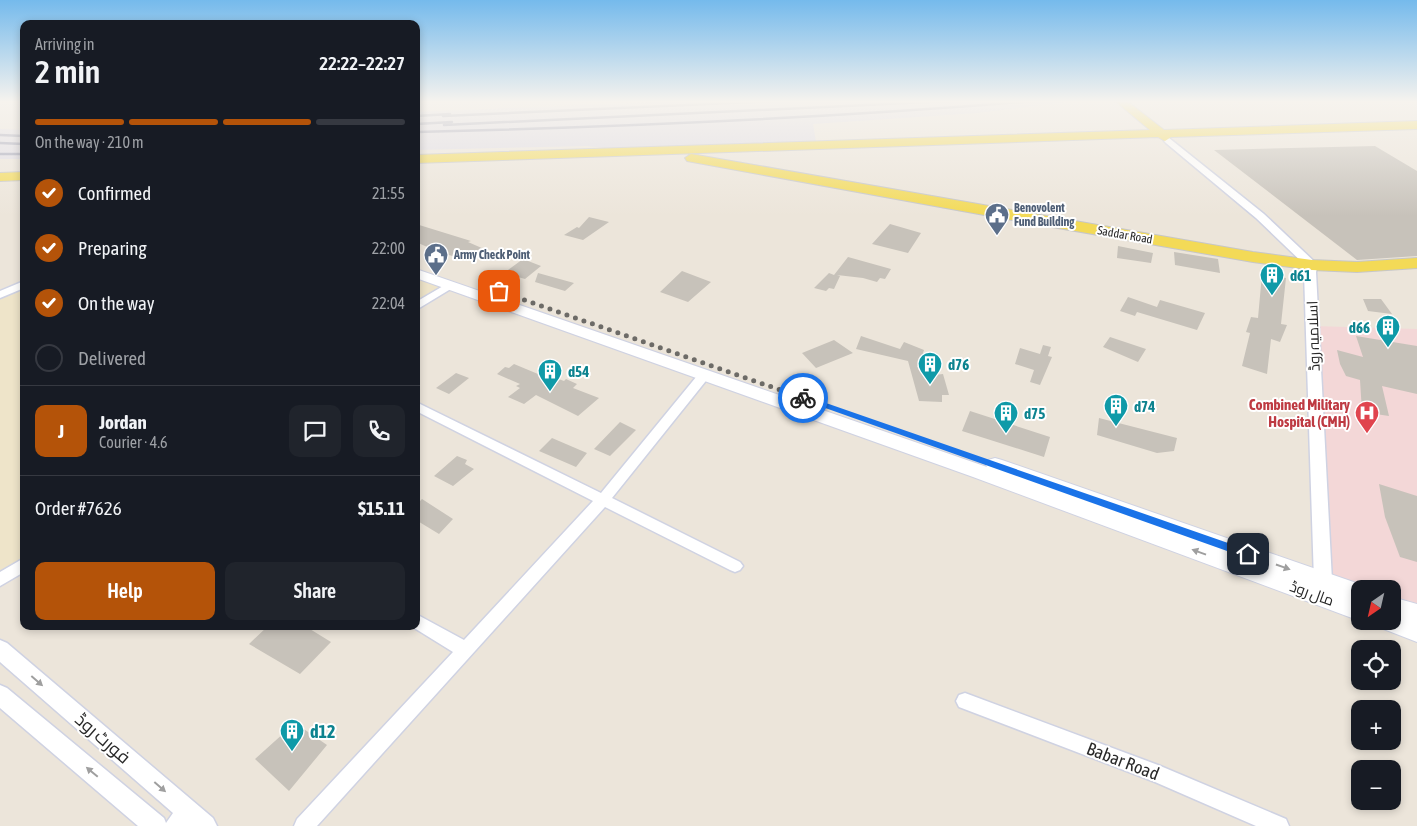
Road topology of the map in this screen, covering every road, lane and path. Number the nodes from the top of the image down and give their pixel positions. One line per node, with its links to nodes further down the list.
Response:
1 (1093, 140): 4 (main road)
2 (1100, 140): 5 (main road)
3 (1168, 140): 15 (street)
4 (659, 155): 5 (main road, Saddar Road); 6 (main road); 7 (main road); 8 (main road, Saddar Road)
5 (681, 156): 8 (main road, Saddar Road)
6 (420, 158)
7 (420, 163)
8 (744, 171): 15 (main road, Saddar Road)
9 (20, 172): 10 (main road)
10 (0, 173)
11 (20, 176): 12 (main road)
12 (0, 177)
13 (420, 263): 18 (main road, مال روڈ)
14 (1417, 263): 15 (main road, Saddar Road)
15 (1311, 268): 17 (main road, Saddar Road); 29 (street, اسلامیہ روڈ)
16 (420, 274): 18 (main road, مال روڈ)
17 (1417, 275)
18 (456, 282): 21 (street); 22 (main road, مال روڈ); 24 (main road, مال روڈ)
19 (20, 286): 20 (street)
20 (0, 295)
21 (420, 304)
22 (704, 374): 24 (main road, مال روڈ); 25 (street)
23 (420, 408): 25 (street)
24 (982, 467): 29 (main road, مال روڈ)
25 (603, 500): 26 (street); 38 (street)
26 (735, 566)
27 (20, 567): 28 (street)
28 (0, 580)
29 (1323, 589): 30 (main road, مال روڈ); 31 (main road, مال روڈ)
30 (1351, 593)
31 (1351, 606)
32 (1401, 609): 33 (main road)
33 (1417, 614)
34 (420, 623): 38 (street)
35 (1401, 626): 36 (main road)
36 (1417, 632)
37 (0, 649): 41 (street, فورٹ روڈ, one-way to 41)
38 (465, 650): 43 (street)
39 (0, 695): 42 (street, فورٹ روڈ, one-way to 39)
40 (965, 701): 44 (street, Babar Road)
41 (191, 822)
42 (156, 826)
43 (304, 826)
44 (1279, 826)

